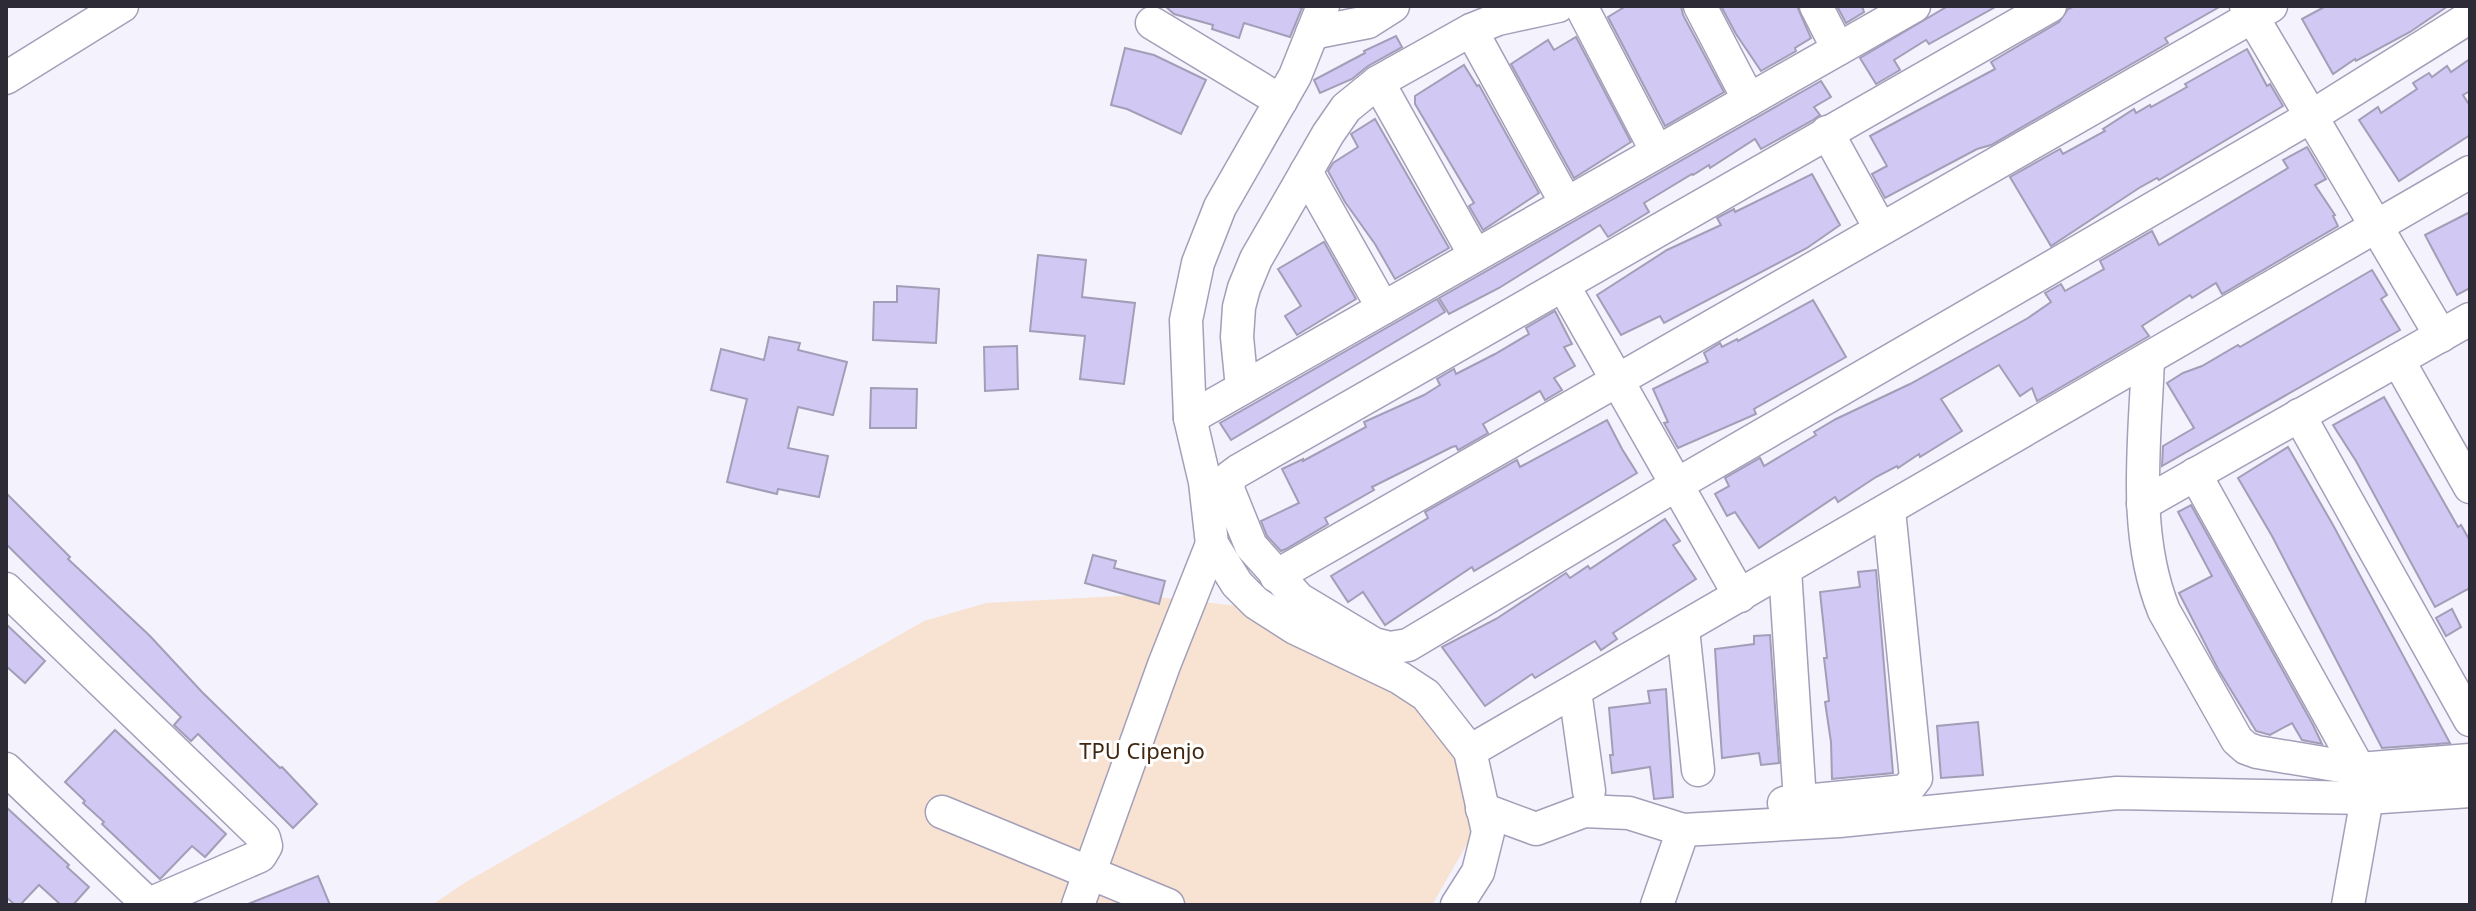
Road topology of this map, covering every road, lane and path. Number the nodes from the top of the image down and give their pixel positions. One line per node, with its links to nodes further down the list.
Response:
1 (122, 6): 15 (street)
2 (1393, 6): 11 (street)
3 (1558, 6): 13 (street)
4 (1581, 6): 21 (street)
5 (1700, 6): 17 (street)
6 (1816, 6): 14 (street)
7 (1914, 6): 14 (street)
8 (2050, 6): 20 (street)
9 (2257, 10): 19 (street); 28 (street)
10 (2470, 17): 19 (street)
11 (1317, 20): 18 (street)
12 (1152, 23): 18 (street)
13 (1471, 30): 16 (street); 24 (street)
14 (1838, 49): 17 (street)
15 (6, 78)
16 (1378, 82): 22 (street); 29 (street)
17 (1749, 100): 21 (street)
18 (1281, 101): 39 (street)
19 (2312, 116): 27 (street); 41 (street)
20 (1827, 132): 28 (street); 30 (street)
21 (1657, 152): 24 (street)
22 (1306, 172): 25 (street); 26 (street)
23 (2470, 172): 27 (street)
24 (1566, 203): 29 (street)
25 (1284, 214): 26 (street); 37 (street)
26 (1331, 216): 31 (street)
27 (2377, 226): 33 (street); 34 (street)
28 (1880, 228): 36 (street)
29 (1475, 255): 31 (street)
30 (1563, 285): 36 (street); 47 (street)
31 (1383, 308): 37 (street)
32 (2470, 319): 33 (street)
33 (2441, 336): 35 (street)
34 (2148, 359): 43 (street); 44 (street)
35 (2398, 360): 38 (street); 42 (street)
36 (1617, 381): 41 (street); 47 (street)
37 (1242, 388): 39 (street)
38 (2299, 415): 40 (street); 52 (street)
39 (1190, 418): 45 (street)
40 (2195, 474): 43 (street); 57 (street)
41 (1676, 485): 47 (street); 49 (street)
42 (2470, 487)
43 (2143, 504): 57 (street)
44 (1889, 510): 46 (street); 60 (street)
45 (1212, 544): 53 (street); 64 (street)
46 (1785, 570): 49 (street); 60 (street)
47 (1276, 576)
48 (6, 589): 65 (street)
49 (1740, 596): 50 (street)
50 (1683, 629): 51 (street); 56 (street)
51 (1575, 691): 53 (street); 58 (street)
52 (2470, 720)
53 (1470, 751): 61 (street)
54 (2470, 760): 57 (street)
55 (6, 769): 65 (street)
56 (1698, 770)
57 (2363, 784): 59 (street); 63 (street); 70 (street)
58 (1589, 791)
59 (2470, 791)
60 (1800, 801): 63 (street)
61 (1482, 809): 63 (street); 68 (street)
62 (942, 812): 64 (street)
63 (1686, 820): 69 (street)
64 (1089, 871): 66 (street); 67 (street)
65 (147, 905)
66 (1078, 905)
67 (1168, 905)
68 (1457, 905)
69 (1657, 905)
70 (2348, 905)

